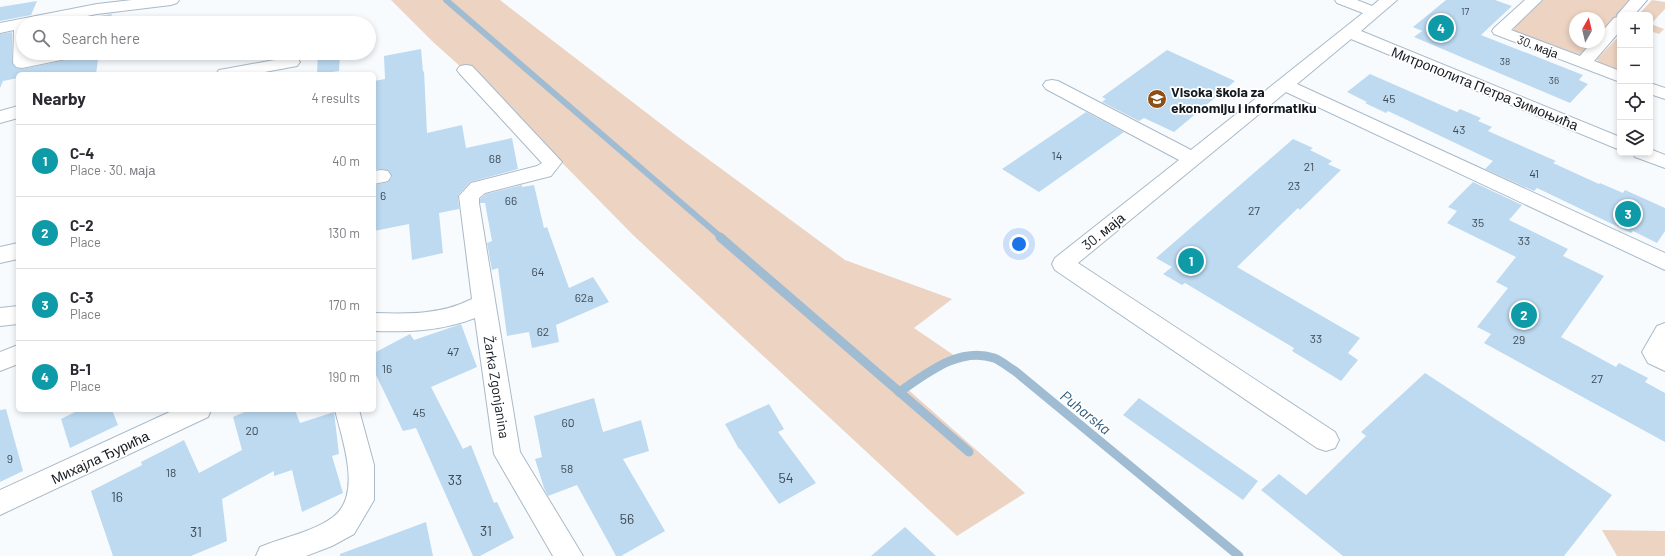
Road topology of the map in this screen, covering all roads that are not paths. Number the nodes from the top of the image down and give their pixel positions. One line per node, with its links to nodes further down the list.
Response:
1 (171, 0): 7 (street)
2 (1343, 0): 5 (street)
3 (1534, 0): 15 (street, 30. маја)
4 (1639, 0): 6 (street)
5 (1382, 6): 11 (street, 30. маја)
6 (1628, 12)
7 (61, 16)
8 (1617, 24): 15 (street)
9 (16, 25): 10 (street)
10 (0, 28)
11 (1349, 32): 20 (street, 30. маја); 25 (street, Митрополита Петра Зимоњића)
12 (22, 60): 13 (street)
13 (36, 60)
14 (291, 62): 17 (street)
15 (1583, 63): 18 (street, 30. маја)
16 (466, 70): 32 (street, Žarka Zgonjanina)
17 (236, 72)
18 (1617, 76)
19 (1052, 85): 27 (street)
20 (1285, 85): 27 (street, 30. маја); 31 (street)
21 (1653, 89): 22 (street)
22 (1665, 94)
23 (16, 113): 24 (street)
24 (0, 117)
25 (1617, 143)
26 (1650, 156): 28 (street)
27 (1192, 159): 42 (street, 30. маја)
28 (1665, 162)
29 (16, 251): 30 (street)
30 (0, 255)
31 (1665, 262)
32 (483, 304): 35 (street); 45 (street, Žarka Zgonjanina)
33 (16, 315): 34 (street)
34 (0, 317)
35 (376, 322)
36 (1665, 332): 39 (street)
37 (16, 355): 38 (street)
38 (0, 362)
39 (1665, 362)
40 (195, 412): 43 (street, Михајла Ђурића)
41 (349, 414): 44 (street)
42 (1326, 440)
43 (0, 503)
44 (270, 556)
45 (569, 556)

